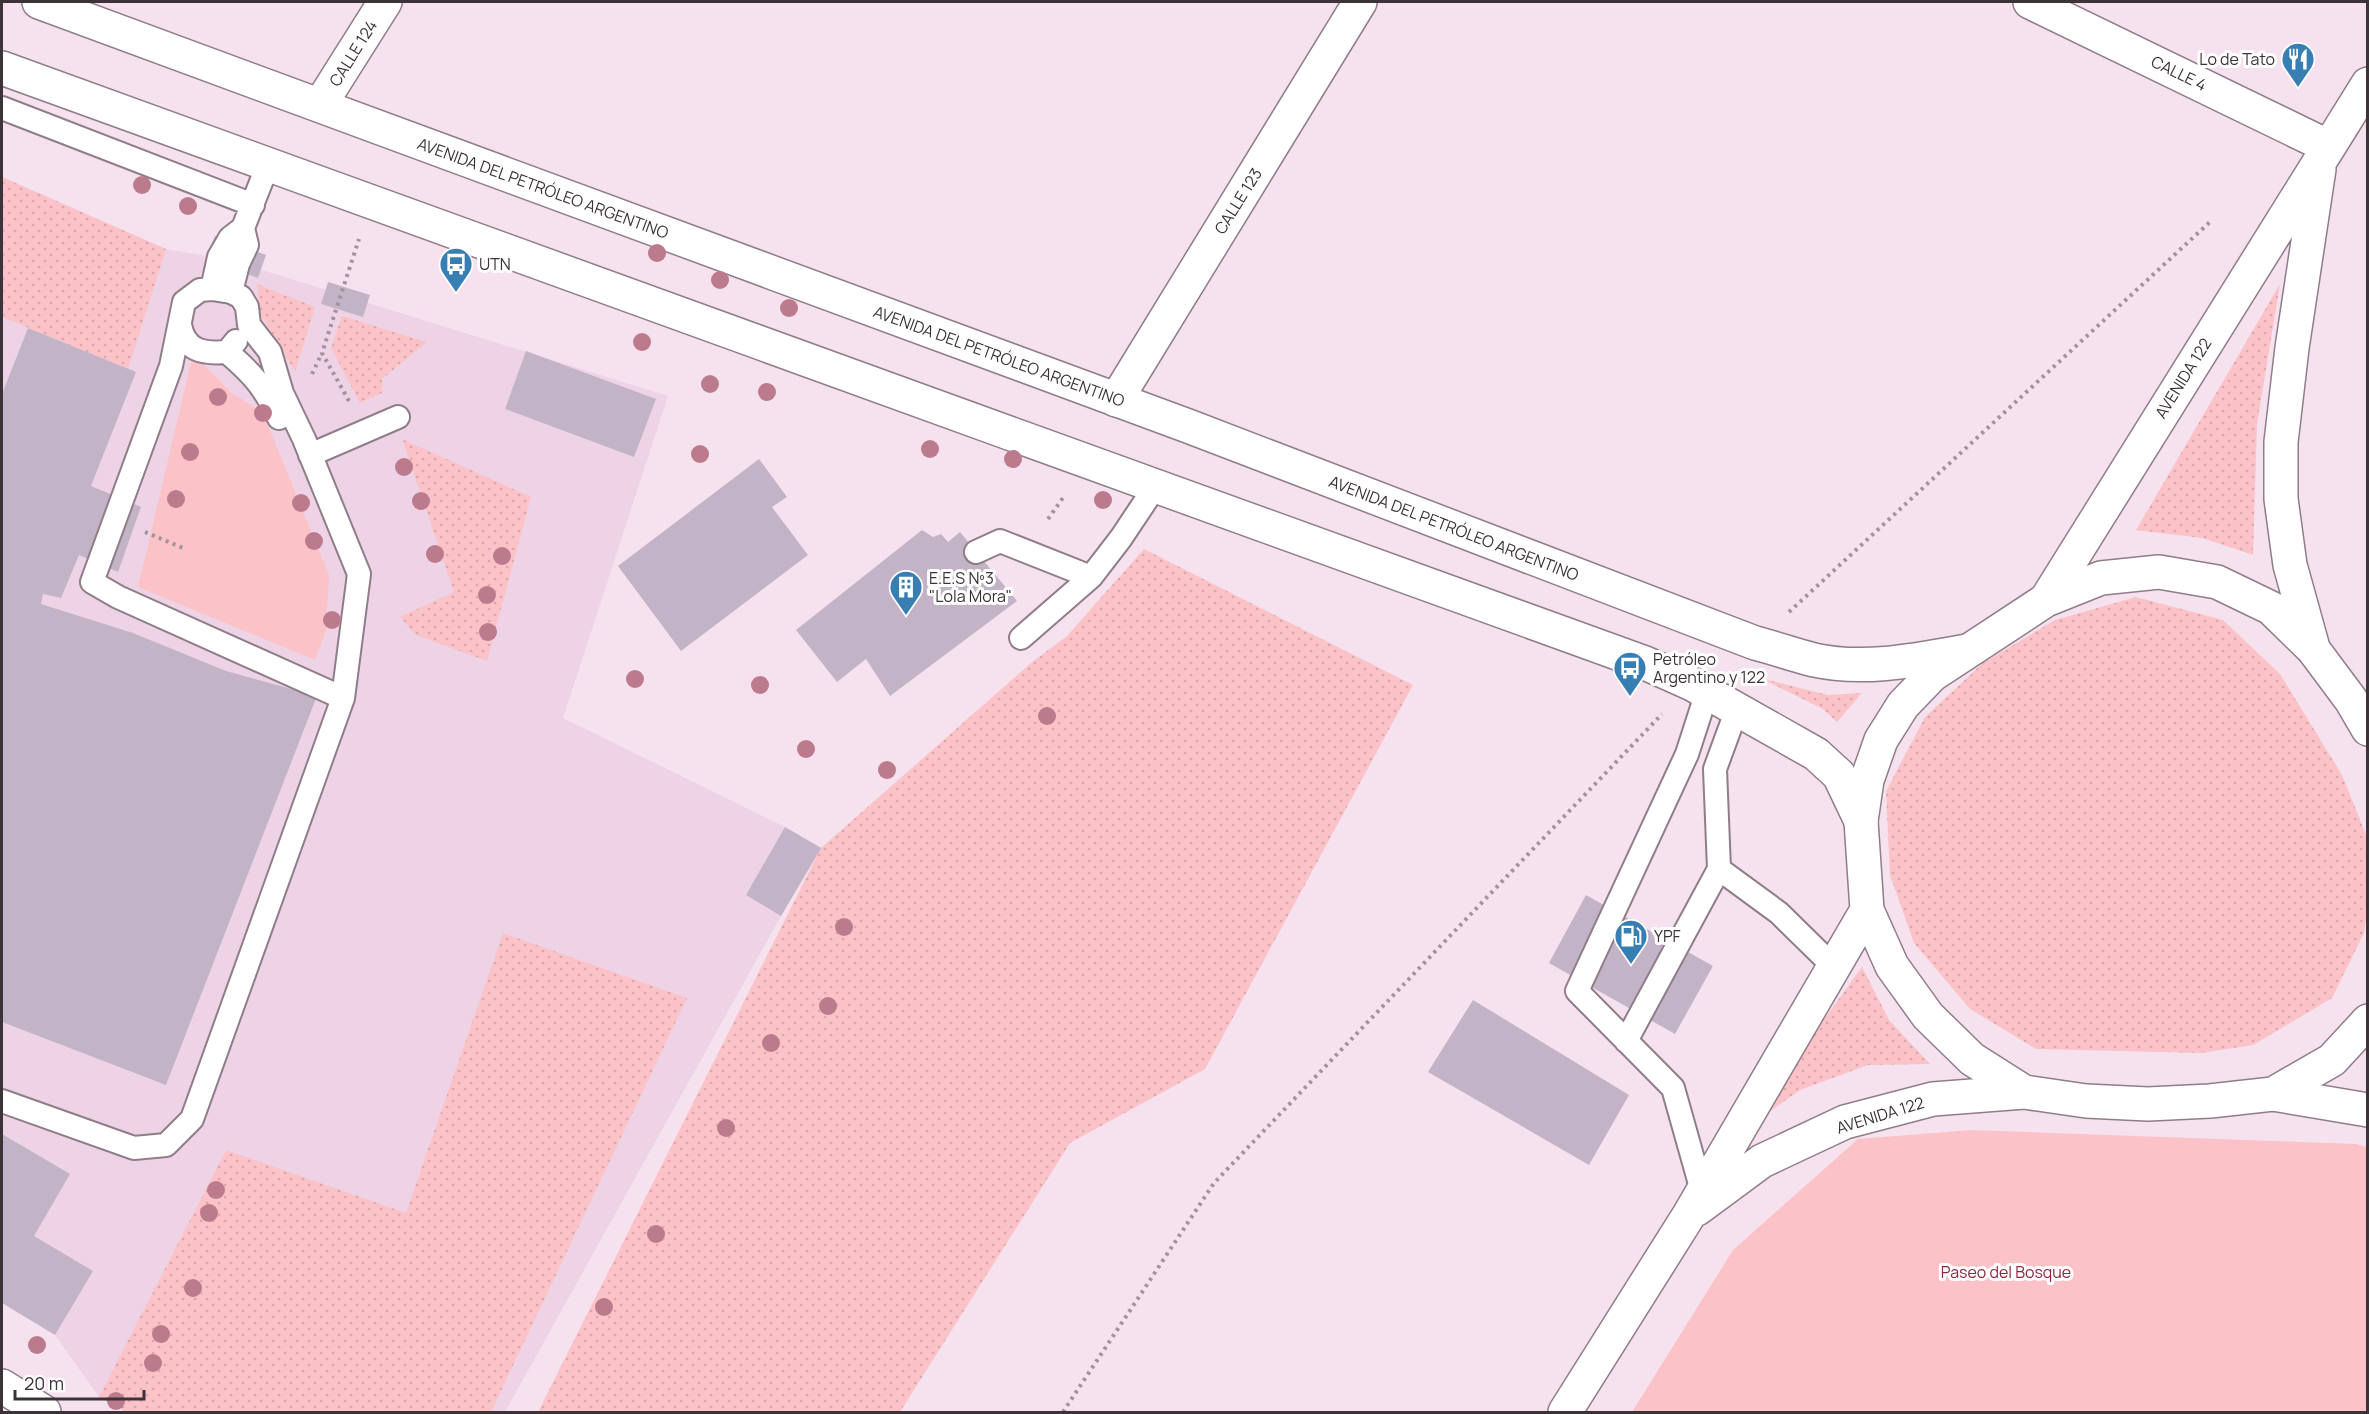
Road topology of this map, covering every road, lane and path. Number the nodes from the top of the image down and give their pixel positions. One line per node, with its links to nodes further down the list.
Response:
1 (39, 2): 7 (main road, AVENIDA DEL PETRÓLEO ARGENTINO)
2 (385, 2): 7 (main road, CALLE 124)
3 (1360, 2): 18 (main road, CALLE 123)
4 (2030, 2): 9 (main road, CALLE 4)
5 (2, 68): 10 (main road)
6 (2366, 88): 9 (main road, AVENIDA 122)
7 (320, 105): 18 (main road, AVENIDA DEL PETRÓLEO ARGENTINO)
8 (2, 108): 11 (lane)
9 (2324, 150): 27 (main road, AVENIDA 122); 30 (main road, AVENIDA 122)
10 (267, 167): 11 (lane); 22 (main road)
11 (252, 205): 14 (lane)
12 (2211, 221): 29 (path)
13 (349, 271): 20 (path)
14 (222, 290): 15 (lane); 16 (lane)
15 (180, 325): 17 (lane); 33 (lane)
16 (249, 325): 17 (lane); 21 (lane)
17 (227, 352): 33 (lane)
18 (1116, 400): 29 (main road, AVENIDA DEL PETRÓLEO ARGENTINO)
19 (398, 417): 20 (lane)
20 (361, 433): 21 (lane)
21 (310, 455): 33 (lane)
22 (1157, 484): 26 (lane); 32 (main road)
23 (144, 532): 24 (path)
24 (183, 548)
25 (976, 552): 26 (lane)
26 (1091, 577): 28 (lane)
27 (2046, 600): 30 (main road); 31 (main road)
28 (1021, 638)
29 (1755, 643): 31 (main road, AVENIDA DEL PETRÓLEO ARGENTINO)
30 (2313, 649): 35 (main road)
31 (1967, 651): 36 (main road)
32 (1699, 688): 34 (main road); 41 (lane); 49 (path)
33 (340, 696): 44 (lane)
34 (1737, 709): 36 (main road); 37 (lane)
35 (2367, 729)
36 (1861, 821): 38 (main road)
37 (1719, 869): 39 (lane); 41 (lane)
38 (1867, 910): 39 (main road, AVENIDA 122); 42 (main road)
39 (1833, 967): 46 (main road, AVENIDA 122)
40 (2367, 1021): 43 (main road)
41 (1626, 1041): 46 (lane)
42 (2024, 1092): 43 (main road); 46 (main road, AVENIDA 122)
43 (2272, 1094): 45 (main road)
44 (2, 1101)
45 (2367, 1110)
46 (1695, 1203): 50 (main road, AVENIDA 122)
47 (2, 1386): 48 (main road)
48 (44, 1413)
49 (1063, 1413)
50 (1565, 1413)

